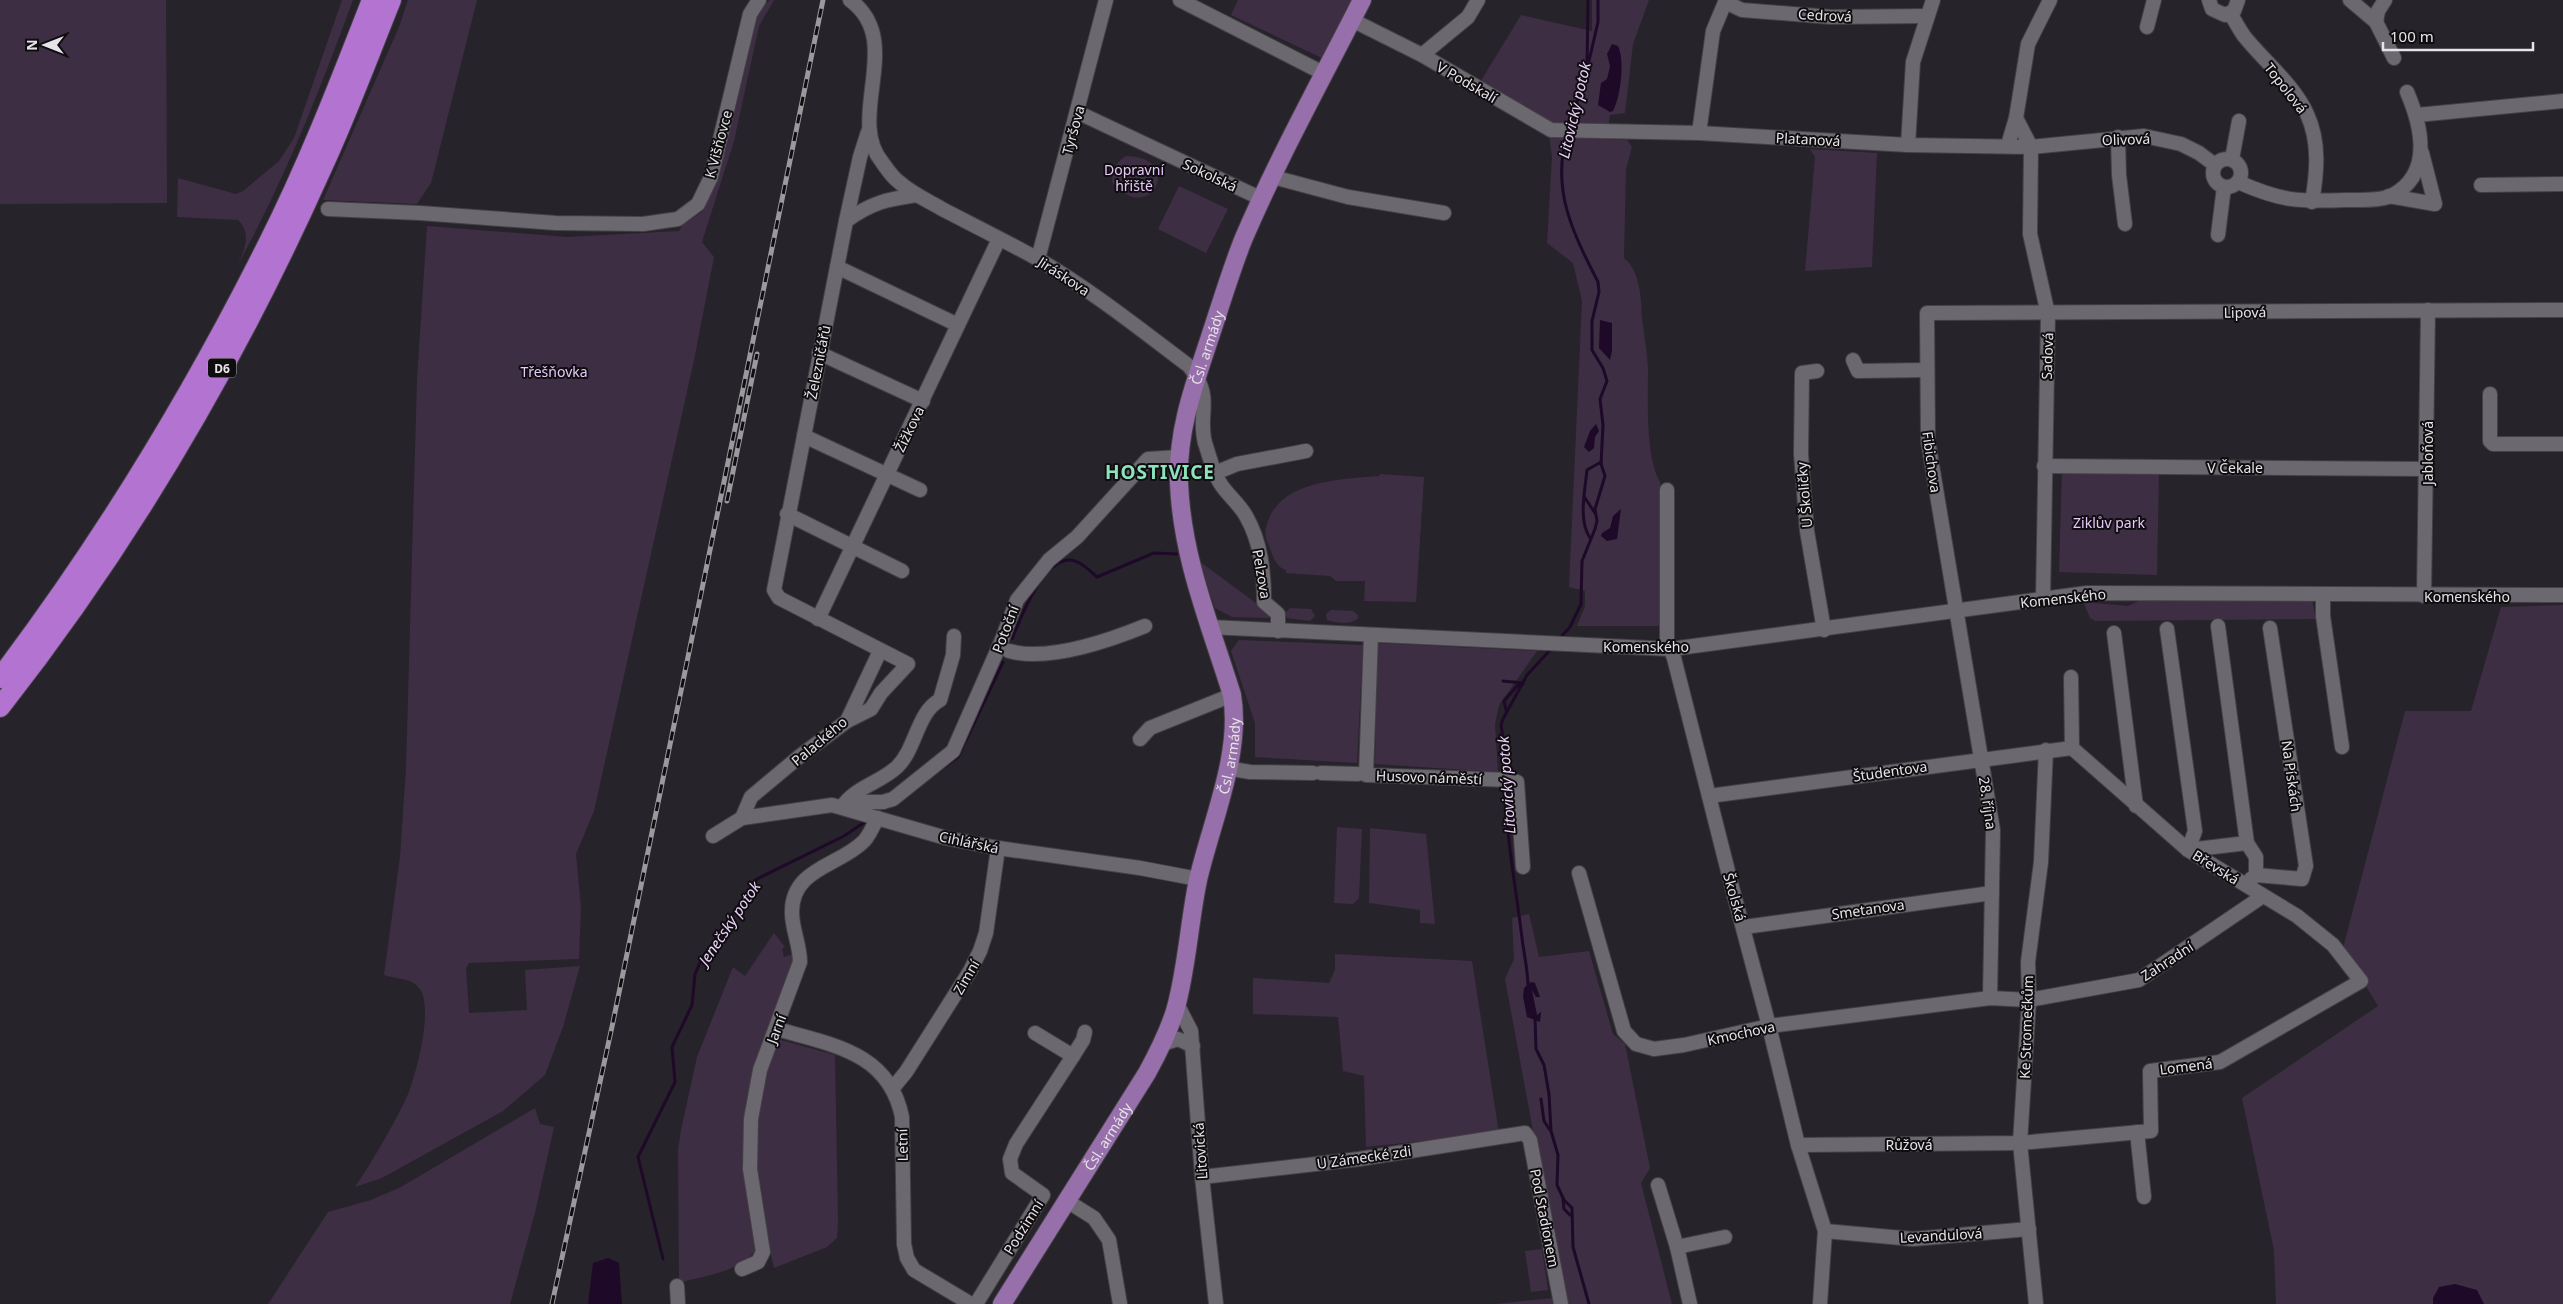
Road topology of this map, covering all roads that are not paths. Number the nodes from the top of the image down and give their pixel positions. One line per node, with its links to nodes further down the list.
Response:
1 (372, 0): 103 (highway, D6)
2 (391, 0): 105 (highway, D6)
3 (759, 0): 50 (street, K Višňovce)
4 (850, 0): 32 (street, Jiráskova)
5 (1106, 0): 27 (street, Tyršova)
6 (1180, 0): 24 (street)
7 (1362, 0): 19 (main road, Čsl. armády)
8 (1478, 0): 22 (street)
9 (1933, 0): 18 (street)
10 (2050, 0): 29 (street)
11 (2154, 0): 21 (street)
12 (2210, 0): 17 (street)
13 (2238, 0): 17 (street)
14 (2350, 0): 20 (street)
15 (2384, 0): 20 (street)
16 (1726, 1): 18 (street, Cedrová); 33 (street)
17 (2230, 13): 49 (street, Topolová)
18 (1927, 16): 35 (street)
19 (1352, 20): 22 (street, V Podskalí); 24 (main road, Čsl. armády)
20 (2376, 22): 23 (street)
21 (2147, 27)
22 (1422, 55): 31 (street, V Podskalí)
23 (2394, 58)
24 (1325, 74): 41 (main road, Čsl. armády)
25 (2407, 92): 28 (street)
26 (2563, 101): 28 (street)
27 (1077, 112): 48 (street, Sokolská); 56 (street, Tyršova)
28 (2417, 115): 38 (street)
29 (2016, 118): 36 (street); 37 (street, Sadová)
30 (2239, 121): 39 (street)
31 (1584, 131): 33 (street, Platanová)
32 (868, 132): 46 (street, Jiráskova); 52 (street, Železničářů)
33 (1699, 133): 35 (street, Platanová)
34 (2118, 138): 37 (street, Olivová); 40 (street, Olivová); 53 (street)
35 (1908, 144): 36 (street, Platanová)
36 (2008, 145): 37 (street, Platanová)
37 (2031, 147): 61 (street, Sadová)
38 (2422, 150): 47 (street); 47 (street)
39 (2232, 159): 40 (street); 42 (street)
40 (2215, 165): 45 (street)
41 (1273, 177): 48 (main road, Čsl. armády); 51 (street)
42 (2238, 182): 45 (street); 49 (street)
43 (2481, 184): 44 (street)
44 (2563, 184)
45 (2224, 187): 54 (street)
46 (917, 195): 52 (street); 55 (street, Jiráskova)
47 (2389, 196): 49 (street)
48 (1262, 199): 67 (main road, Čsl. armády)
49 (2312, 202)
50 (328, 209)
51 (1444, 214)
52 (846, 221): 57 (street, Železničářů)
53 (2125, 224)
54 (2218, 235)
55 (999, 239): 56 (street, Jiráskova); 62 (street, Žižkova)
56 (1038, 259): 67 (street, Jiráskova)
57 (838, 267): 62 (street); 63 (street, Železničářů)
58 (2428, 310): 59 (street, Lipová); 61 (street, Lipová); 75 (street, Jabloňová)
59 (2563, 310)
60 (1928, 313): 61 (street, Lipová); 65 (street, Fibichova)
61 (2048, 314): 74 (street, Sadová)
62 (958, 325): 69 (street, Žižkova)
63 (819, 353): 69 (street); 70 (street, Železničářů)
64 (1853, 360): 65 (street)
65 (1926, 370): 87 (street, Fibichova)
66 (1817, 371): 94 (street, U Školičky)
67 (1197, 377): 73 (main road, Čsl. armády); 76 (street, Pelzova)
68 (2490, 394): 71 (street)
69 (923, 401): 77 (street, Žižkova)
70 (804, 436): 77 (street); 80 (street, Železničářů)
71 (2563, 444)
72 (1306, 451): 76 (street)
73 (1179, 457): 91 (main road, Čsl. armády); 116 (street, Potoční)
74 (2044, 466): 75 (street, V Čekale); 86 (street, Sadová)
75 (2427, 469): 85 (street, Jabloňová)
76 (1215, 473): 95 (street, Pelzova)
77 (887, 474): 78 (street); 81 (street, Žižkova)
78 (920, 490)
79 (1667, 490): 99 (street, Školská)
80 (787, 514): 81 (street); 88 (street, Železničářů)
81 (854, 546): 82 (street); 88 (street, Žižkova)
82 (902, 571)
83 (2323, 595): 85 (street, Komenského); 86 (street, Komenského); 108 (street)
84 (2563, 595): 85 (street, Komenského)
85 (2424, 596)
86 (2043, 599): 87 (street, Komenského)
87 (1956, 610): 94 (street, Komenského); 111 (street, 28. října)
88 (818, 619): 101 (street)
89 (1145, 626): 100 (street)
90 (2218, 626): 120 (street)
91 (1210, 627): 95 (street); 104 (main road, Čsl. armády)
92 (2270, 628): 125 (street, Na Pískách)
93 (2166, 629): 122 (street)
94 (1824, 630): 99 (street, Komenského)
95 (1278, 631): 97 (street)
96 (2114, 633): 115 (street)
97 (1371, 635): 99 (street, Komenského); 123 (street, Husovo náměstí)
98 (954, 636): 116 (street)
99 (1671, 649): 114 (street, Školská)
100 (1009, 651)
101 (885, 654): 106 (street, Palackého); 106 (street)
102 (2071, 677): 109 (street)
103 (0, 678)
104 (1232, 695): 107 (street); 112 (main road, Čsl. armády)
105 (0, 707)
106 (847, 721): 118 (street, Palackého)
107 (1140, 739)
108 (2342, 747)
109 (2072, 748): 110 (street, Študentova); 115 (street, Břevská)
110 (2046, 750): 111 (street, Študentova); 133 (street, Ke Stromečkům)
111 (1981, 759): 114 (street, Študentova); 128 (street, 28. října)
112 (1227, 768): 113 (street, Husovo náměstí); 126 (main road, Čsl. armády)
113 (1358, 774)
114 (1709, 796): 130 (street, Školská)
115 (2136, 806): 122 (street, Břevská)
116 (847, 808): 117 (street, Cihlářská); 118 (street, Cihlářská)
117 (873, 816): 121 (street, Cihlářská); 136 (street, Jarní)
118 (742, 818): 119 (street)
119 (713, 836)
120 (2246, 843): 122 (street); 125 (street)
121 (998, 848): 126 (street, Cihlářská); 142 (street, Zimní)
122 (2188, 850): 127 (street, Břevská)
123 (1523, 867)
124 (1579, 873): 135 (street, Kmochova)
125 (2256, 875): 127 (street)
126 (1198, 879): 134 (main road, Čsl. armády)
127 (2244, 885): 129 (street, Břevská)
128 (1992, 893): 130 (street, Smetanova); 132 (street, 28. října)
129 (2263, 896): 131 (street, Břevská); 133 (street, Zahradní)
130 (1744, 926): 135 (street, Školská)
131 (2362, 981): 143 (street, Lomená)
132 (1990, 998): 133 (street, Kmochova); 135 (street, Kmochova)
133 (2028, 1000): 145 (street, Ke Stromečkům)
134 (1176, 1002): 139 (main road, Čsl. armády); 140 (street, Litovická)
135 (1770, 1026): 146 (street, Školská)
136 (776, 1029): 142 (street, Letní); 155 (street, Jarní)
137 (1085, 1032): 141 (street, Podzimní)
138 (1035, 1033): 141 (street)
139 (1162, 1044): 140 (street); 150 (main road, Čsl. armády)
140 (1193, 1046): 147 (street, Litovická)
141 (1073, 1056): 159 (street, Podzimní)
142 (892, 1089): 158 (street, Letní)
143 (2137, 1132): 145 (street); 149 (street)
144 (1525, 1133): 147 (street, U Zámecké zdi); 163 (street, Pod Stadionem)
145 (2020, 1143): 146 (street, Růžová); 151 (street, Ke Stromečkům)
146 (1798, 1144): 152 (street, Školská)
147 (1202, 1177): 162 (street, Litovická)
148 (1658, 1185): 154 (street)
149 (2144, 1197)
150 (1067, 1201): 160 (main road, Čsl. armády); 161 (street)
151 (2028, 1229): 152 (street, Levandulová); 166 (street, Ke Stromečkům)
152 (1825, 1231): 165 (street)
153 (1725, 1237): 154 (street)
154 (1677, 1247): 164 (street)
155 (742, 1269)
156 (677, 1286): 157 (street)
157 (678, 1304)
158 (971, 1304)
159 (976, 1304)
160 (1002, 1304)
161 (1120, 1304)
162 (1216, 1304)
163 (1561, 1304)
164 (1690, 1304)
165 (1820, 1304)
166 (2036, 1304)

